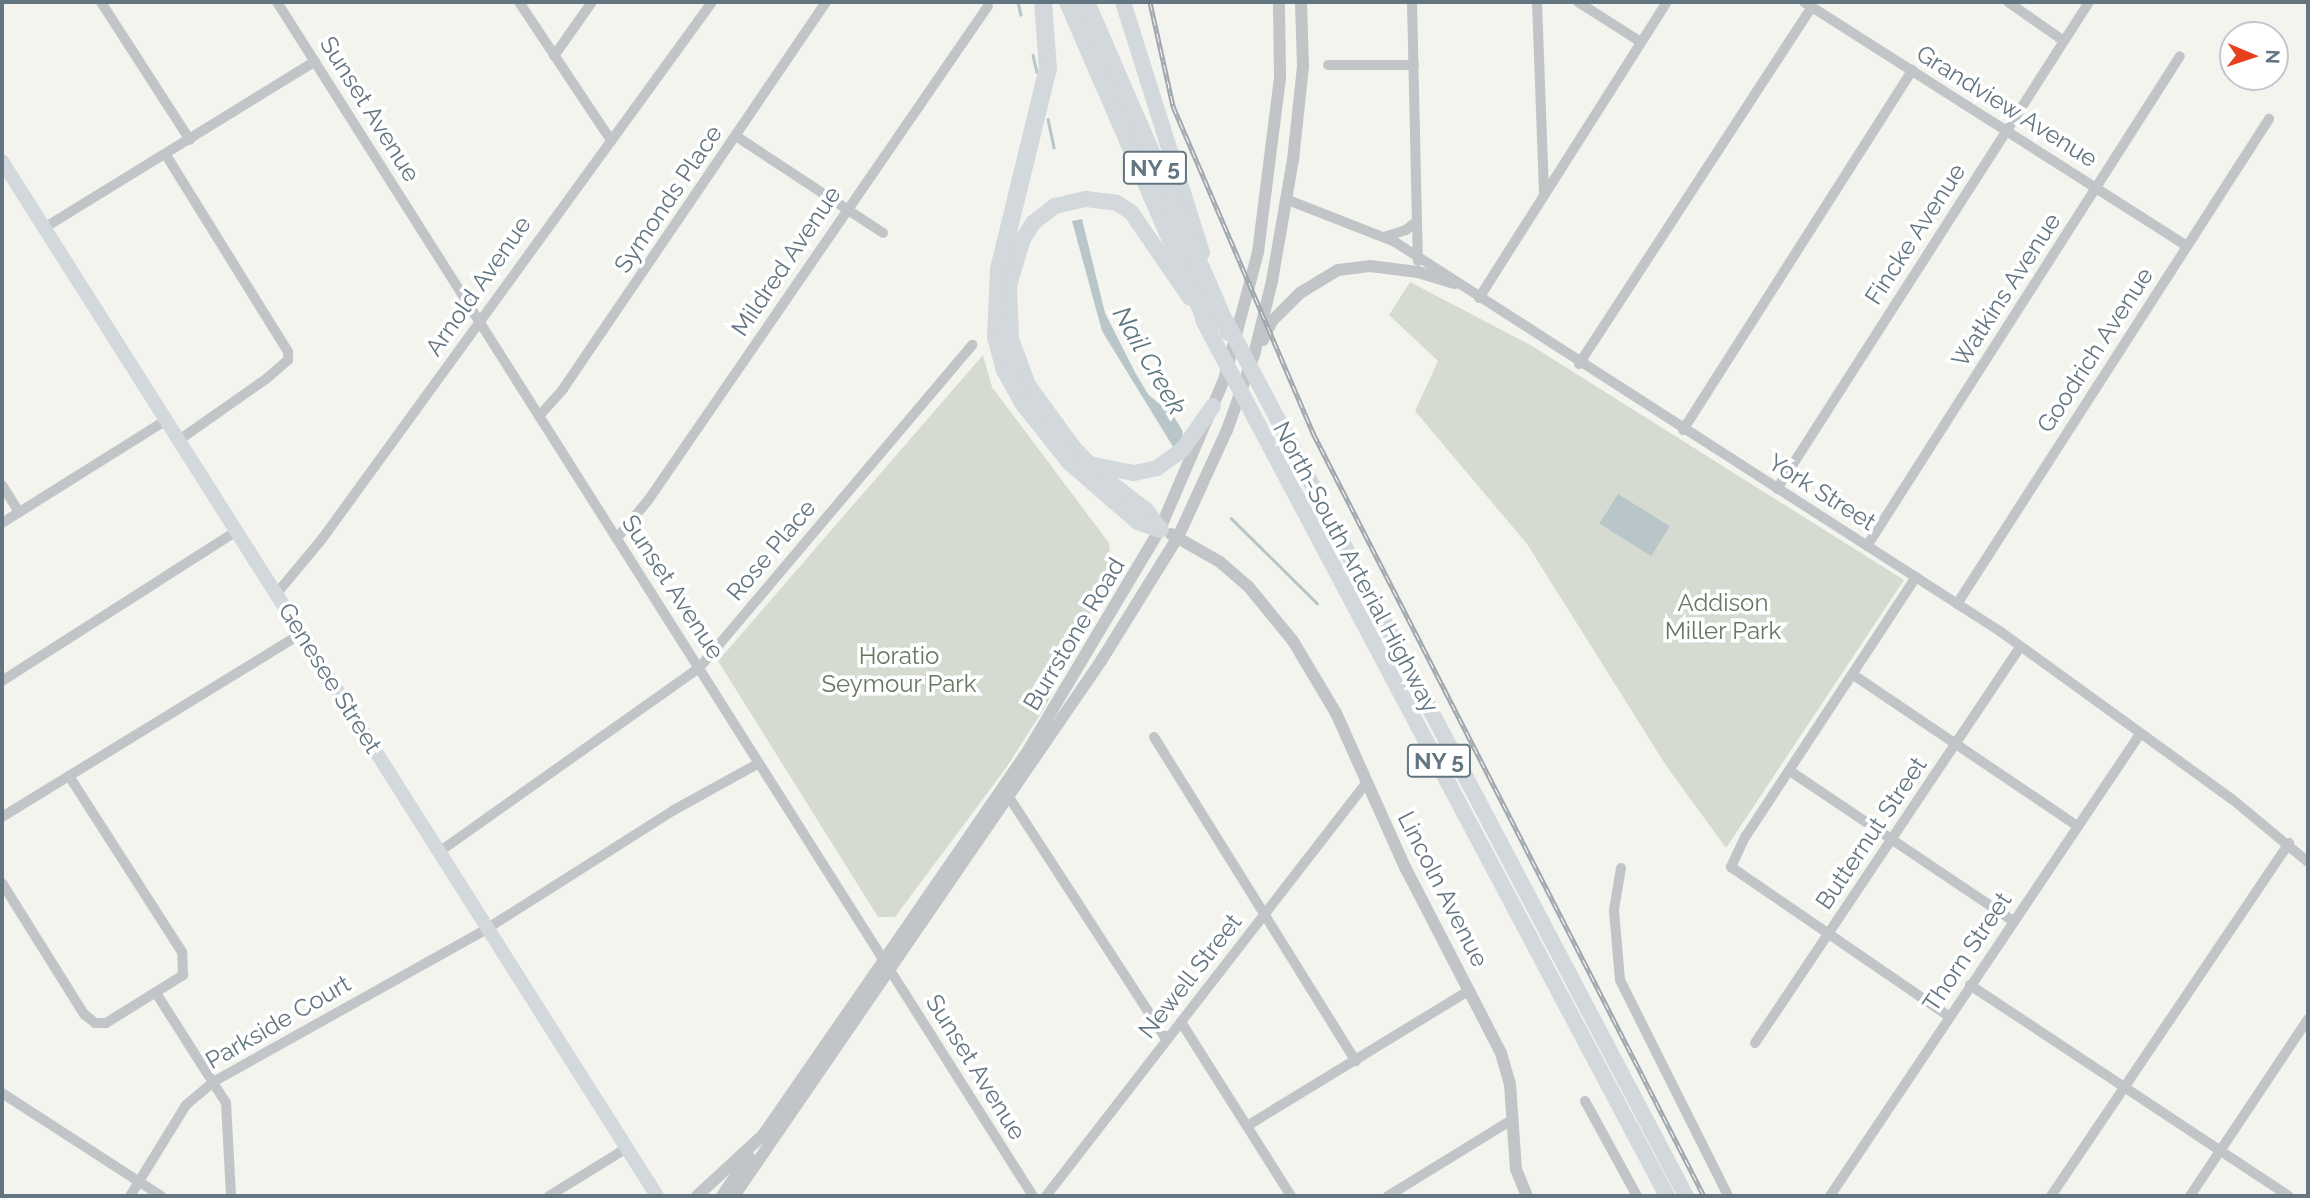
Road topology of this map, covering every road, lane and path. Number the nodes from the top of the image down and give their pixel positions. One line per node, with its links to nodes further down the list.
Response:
1 (101, 2): 33 (street)
2 (277, 2): 25 (street, Sunset Avenue)
3 (519, 2): 23 (street)
4 (592, 2): 23 (street)
5 (712, 2): 32 (street, Arnold Avenue)
6 (826, 2): 31 (street, Symonds Place)
7 (1043, 2): 65 (highway)
8 (1068, 2): 50 (highway, North-South Arterial Highway / NY 5)
9 (1086, 2): 51 (highway, North-South Arterial Highway / NY 5)
10 (1123, 2): 51 (highway)
11 (1279, 2): 55 (street, Burrstone Road)
12 (1301, 2): 38 (street, Burrstone Road)
13 (1412, 2): 27 (street)
14 (1537, 2): 37 (street)
15 (1578, 2): 22 (street)
16 (1667, 2): 22 (street)
17 (2008, 2): 21 (street)
18 (2089, 2): 21 (street, Fincke Avenue)
19 (1808, 4): 28 (street, Grandview Avenue); 54 (street)
20 (988, 6): 39 (street, Mildred Avenue)
21 (2064, 41): 30 (street, Fincke Avenue)
22 (1641, 42): 37 (street)
23 (554, 56): 32 (street)
24 (2180, 56): 36 (street, Watkins Avenue)
25 (315, 61): 33 (street); 49 (street, Sunset Avenue)
26 (1328, 65): 27 (street)
27 (1414, 65): 40 (street)
28 (1912, 70): 30 (street, Grandview Avenue); 58 (street)
29 (2270, 119): 44 (street, Goodrich Avenue)
30 (2007, 130): 36 (street, Grandview Avenue); 62 (street, Fincke Avenue)
31 (736, 136): 39 (street); 56 (street, Symonds Place)
32 (611, 139): 49 (street, Arnold Avenue)
33 (190, 140): 34 (street)
34 (166, 155): 41 (street); 59 (street)
35 (2, 162): 41 (main road, Genesee Street)
36 (2096, 187): 44 (street, Grandview Avenue); 69 (street, Watkins Avenue)
37 (1544, 195): 48 (street)
38 (1288, 200): 43 (street, York Street); 53 (street, Burrstone Road)
39 (847, 209): 42 (street); 68 (street, Mildred Avenue)
40 (1417, 221): 43 (street); 45 (street)
41 (44, 228): 57 (main road, Genesee Street)
42 (883, 233)
43 (1383, 237): 45 (street, York Street)
44 (2187, 246): 72 (street, Goodrich Avenue)
45 (1418, 257): 46 (street); 47 (street, York Street)
46 (1418, 272): 47 (street); 53 (street)
47 (1454, 283): 48 (street, York Street)
48 (1479, 298): 54 (street, York Street)
49 (479, 321): 56 (street, Sunset Avenue); 71 (street, Arnold Avenue)
50 (1209, 328): 60 (highway); 133 (highway, North-South Arterial Highway / NY 5)
51 (1229, 332): 134 (highway, North-South Arterial Highway / NY 5)
52 (972, 345): 75 (street, Rose Place)
53 (1254, 355): 67 (street, Burrstone Road)
54 (1579, 364): 58 (street, York Street)
55 (1213, 406): 60 (highway); 65 (street, Burrstone Road)
56 (539, 416): 68 (street, Sunset Avenue)
57 (166, 420): 59 (main road, Genesee Street); 63 (street)
58 (1683, 430): 62 (street, York Street)
59 (179, 440): 66 (main road, Genesee Street)
60 (1086, 460): 65 (highway)
61 (2, 485): 63 (street)
62 (1777, 488): 69 (street, York Street)
63 (19, 512): 64 (street)
64 (2, 523)
65 (1160, 529): 67 (street, Lincoln Avenue); 85 (street, Burrstone Road)
66 (237, 531): 71 (main road, Genesee Street); 77 (street)
67 (1178, 537): 84 (street, Lincoln Avenue); 85 (street, Burrstone Road)
68 (617, 538): 75 (street, Sunset Avenue)
69 (1867, 546): 70 (street, York Street)
70 (1916, 578): 72 (street, York Street); 76 (street)
71 (277, 593): 73 (main road, Genesee Street)
72 (1957, 604): 74 (street, York Street)
73 (302, 632): 83 (street); 90 (main road, Genesee Street)
74 (2020, 647): 78 (street, York Street); 80 (street, Butternut Street)
75 (700, 667): 81 (street, Sunset Avenue); 90 (street, Rose Place)
76 (1855, 676): 80 (street); 82 (street)
77 (2, 681)
78 (2140, 734): 87 (street, Thorn Street); 89 (street, York Street)
79 (1154, 737): 95 (street)
80 (1955, 744): 87 (street); 88 (street, Butternut Street)
81 (759, 763): 97 (street, Parkside Court); 99 (street, Sunset Avenue)
82 (1790, 771): 88 (street); 98 (street)
83 (69, 776): 86 (street); 102 (street)
84 (1367, 782): 95 (street, Newell Street); 101 (street, Lincoln Avenue)
85 (1006, 792): 99 (street, Burrstone Road); 106 (street)
86 (2, 817)
87 (2077, 826): 96 (street, Thorn Street)
88 (1892, 841): 96 (street); 98 (street, Butternut Street)
89 (2289, 843): 91 (street, York Street); 110 (street)
90 (439, 852): 97 (main road, Genesee Street)
91 (2308, 863)
92 (1620, 868): 135 (street)
93 (2, 883): 94 (street)
94 (5, 897): 102 (street)
95 (1264, 914): 105 (street, Newell Street); 108 (street)
96 (2013, 921): 100 (street, Thorn Street)
97 (488, 928): 109 (street, Parkside Court); 116 (main road, Genesee Street)
98 (1828, 935): 103 (street); 107 (street, Butternut Street)
99 (888, 965): 115 (street, Burrstone Road); 126 (street, Burrstone Road); 127 (street, Sunset Avenue)
100 (1970, 985): 103 (street, Thorn Street); 110 (street)
101 (1470, 990): 108 (street); 113 (street, Lincoln Avenue)
102 (156, 993): 109 (street)
103 (1949, 1016): 136 (street, Thorn Street)
104 (2308, 1019): 117 (street)
105 (1181, 1022): 106 (street, Newell Street); 114 (street)
106 (1167, 1040): 128 (street, Newell Street)
107 (1755, 1043)
108 (1356, 1060): 114 (street)
109 (214, 1082): 118 (street, Parkside Court); 121 (street)
110 (2125, 1086): 117 (street); 137 (street)
111 (2, 1093): 118 (street)
112 (1585, 1101): 132 (street)
113 (1513, 1118): 130 (street); 131 (street, Lincoln Avenue)
114 (1247, 1126): 129 (street)
115 (763, 1135): 124 (street, Burrstone Road); 125 (street)
116 (627, 1147): 122 (street); 123 (main road, Genesee Street)
117 (2221, 1149): 138 (street); 139 (street)
118 (139, 1182): 119 (street, Parkside Court); 120 (street)
119 (130, 1196)
120 (161, 1196)
121 (231, 1196)
122 (549, 1196)
123 (657, 1196)
124 (697, 1196)
125 (722, 1196)
126 (734, 1196)
127 (1033, 1196)
128 (1046, 1196)
129 (1292, 1196)
130 (1388, 1196)
131 (1527, 1196)
132 (1637, 1196)
133 (1667, 1196)
134 (1686, 1196)
135 (1728, 1196)
136 (1830, 1196)
137 (2051, 1196)
138 (2189, 1196)
139 (2289, 1196)

